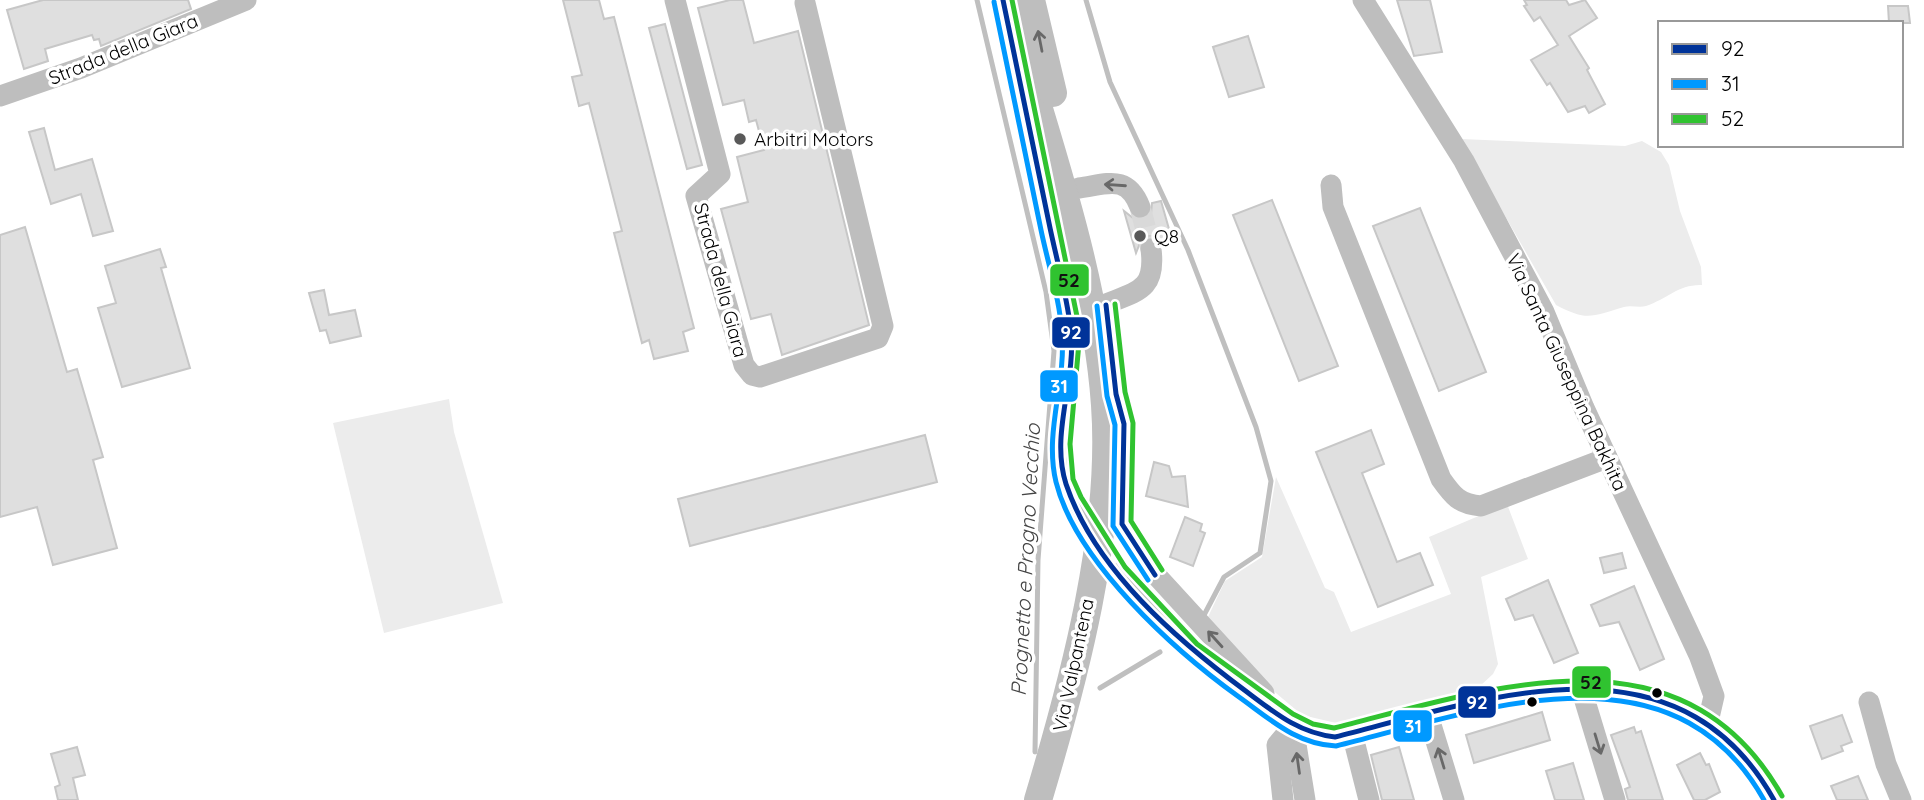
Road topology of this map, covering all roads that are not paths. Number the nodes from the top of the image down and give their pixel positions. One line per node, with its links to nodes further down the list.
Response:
1 (246, 0): 7 (street, Strada della Giara)
2 (675, 0): 6 (street, Strada della Giara)
3 (1005, 0): 15 (street); 23 (main road, Via Valpantena)
4 (1031, 0): 9 (main road, one-way to 4)
5 (1363, 0): 14 (street, Via Santa Giuseppina Bakhita)
6 (805, 3)
7 (0, 96)
8 (1331, 185): 14 (street)
9 (1079, 188): 10 (street, one-way to 9); 12 (main road)
10 (1140, 207)
11 (1151, 249): 12 (street)
12 (1106, 304): 13 (main road)
13 (1116, 394): 21 (street, one-way to 13); 24 (main road)
14 (1607, 458): 20 (street, Via Santa Giuseppina Bakhita)
15 (1078, 514)
16 (1131, 587): 21 (street)
17 (1581, 688): 19 (street); 20 (street); 29 (street, one-way to 29)
18 (1869, 702): 31 (street)
19 (1428, 715): 22 (street); 28 (street, one-way to 19)
20 (1708, 722): 30 (street)
21 (1293, 726): 22 (street); 25 (street); 26 (street, one-way to 21)
22 (1352, 733): 27 (street)
23 (1038, 800)
24 (1059, 800)
25 (1283, 800)
26 (1305, 800)
27 (1369, 800)
28 (1454, 800)
29 (1615, 800)
30 (1774, 800)
31 (1901, 800)

